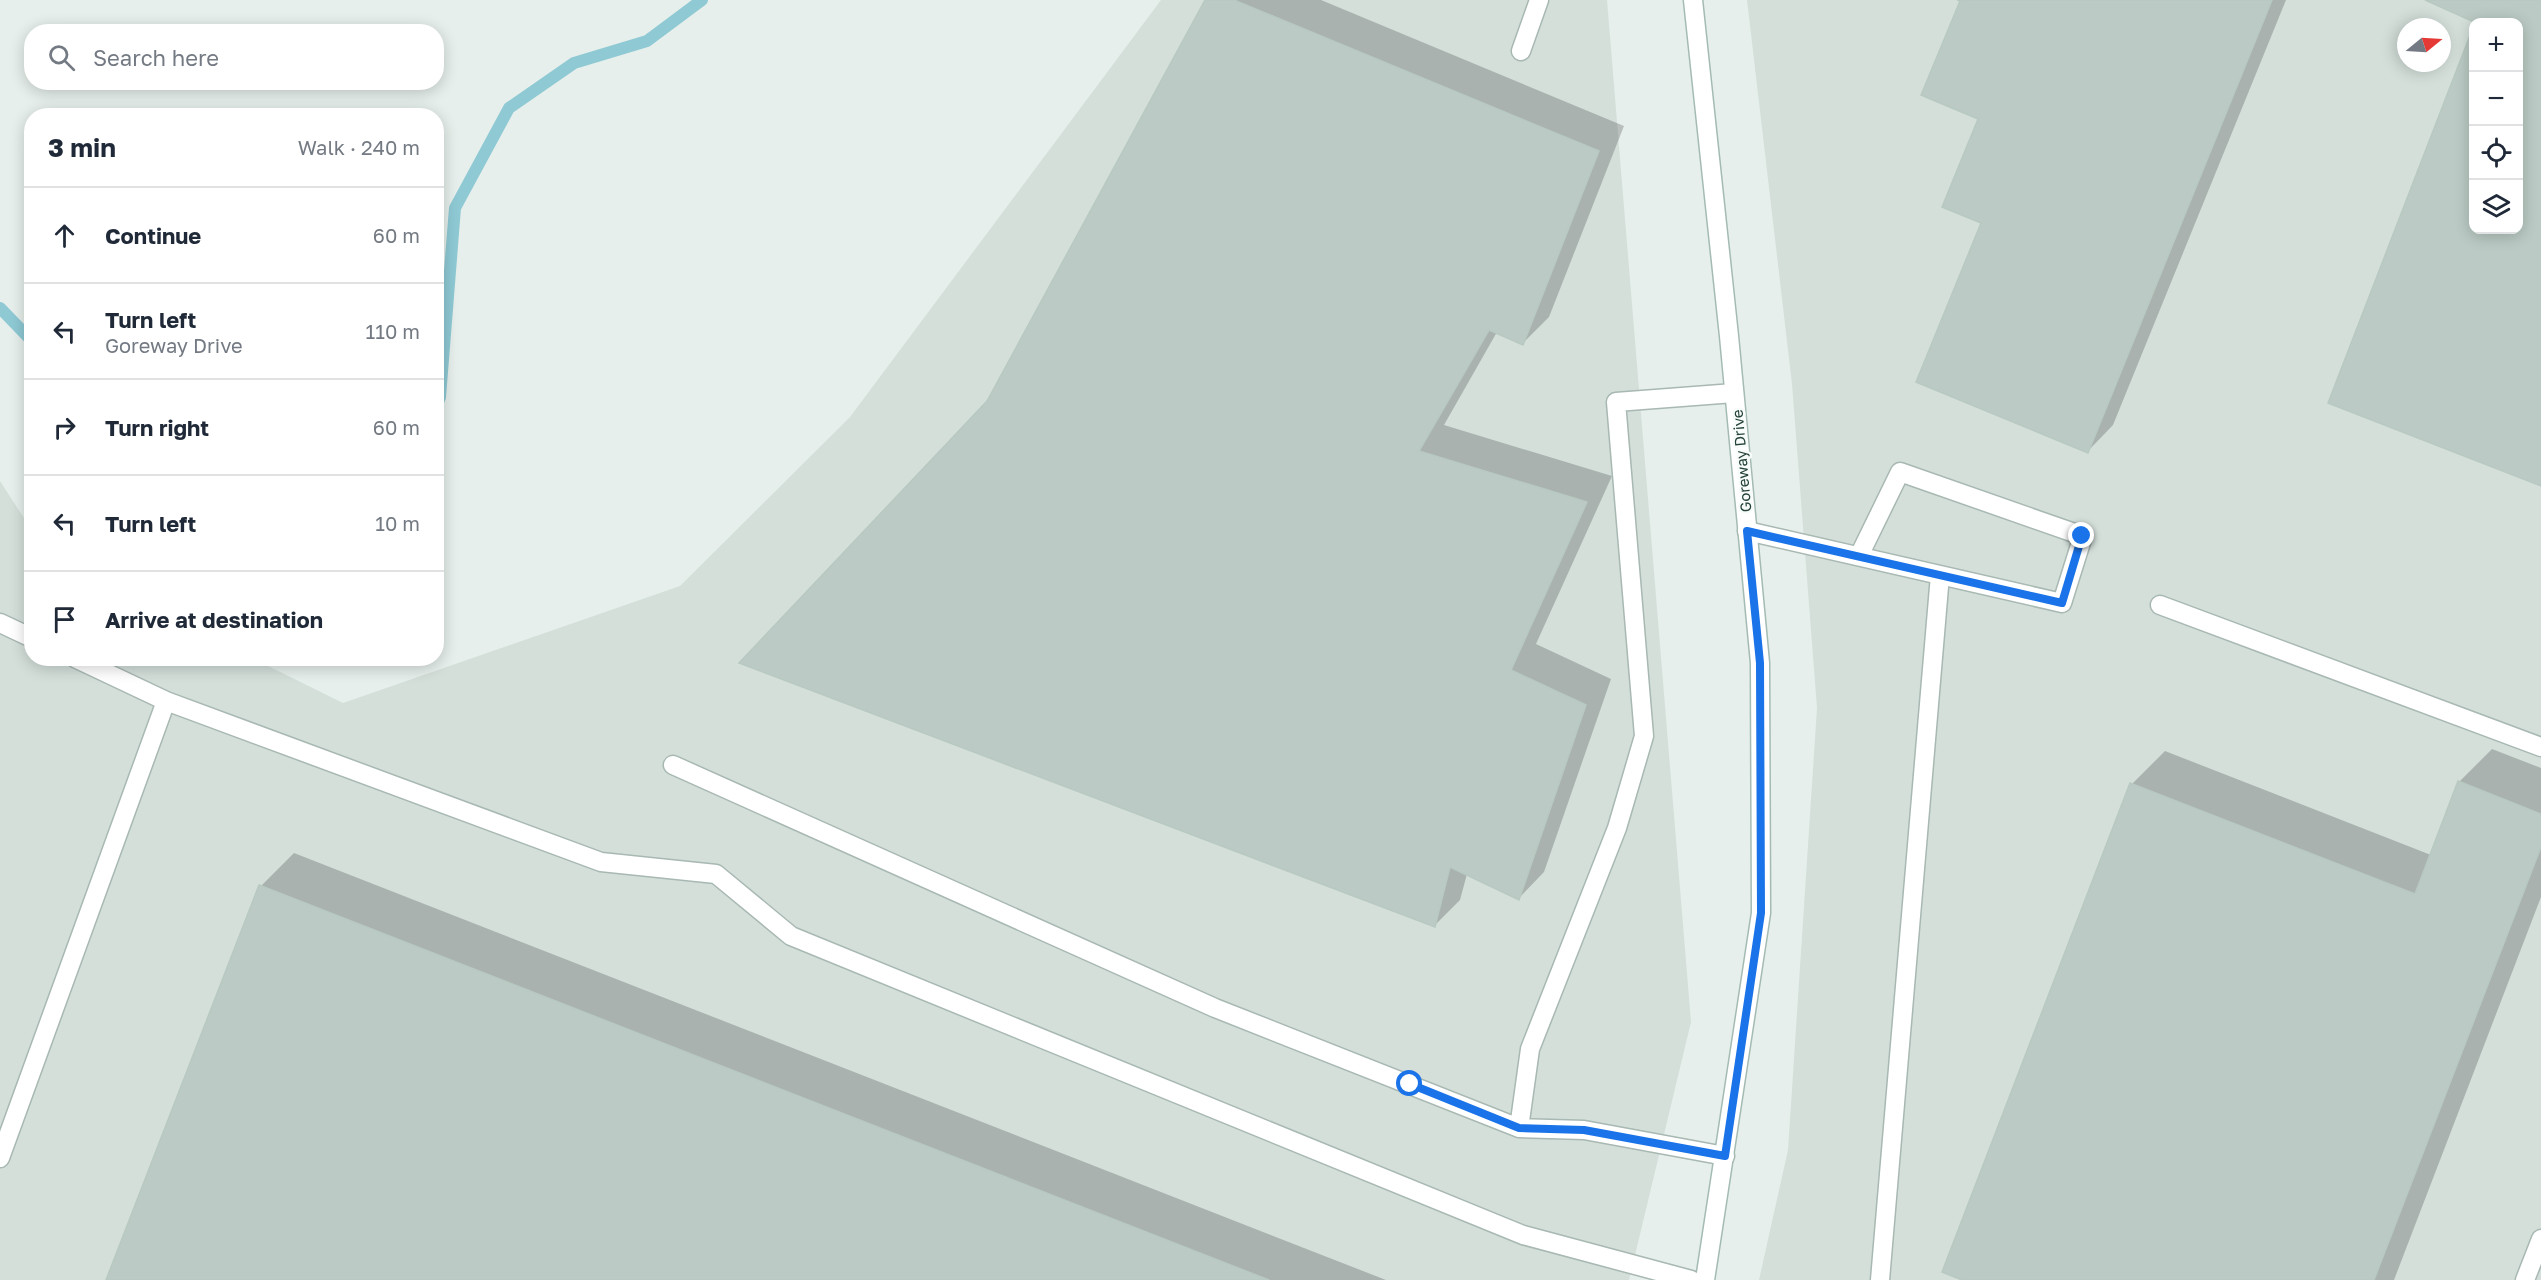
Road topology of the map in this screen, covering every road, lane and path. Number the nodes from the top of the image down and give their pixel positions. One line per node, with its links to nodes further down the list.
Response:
1 (1539, 0): 3 (main road)
2 (1693, 0): 4 (main road, Goreway Drive)
3 (1521, 51)
4 (1734, 393): 5 (main road, Goreway Drive); 15 (main road)
5 (1747, 531): 6 (main road); 16 (main road, Goreway Drive)
6 (1859, 556): 7 (main road); 7 (main road)
7 (1940, 574): 21 (main road)
8 (2160, 605): 13 (main road)
9 (0, 623): 10 (main road)
10 (24, 634)
11 (92, 666): 12 (main road)
12 (166, 701): 17 (main road); 19 (main road)
13 (2541, 747)
14 (673, 765): 15 (main road)
15 (1519, 1128): 16 (main road)
16 (1725, 1156): 20 (main road, Goreway Drive)
17 (0, 1158)
18 (2541, 1239): 22 (main road)
19 (1691, 1280)
20 (1706, 1280)
21 (1880, 1280)
22 (2526, 1280)

